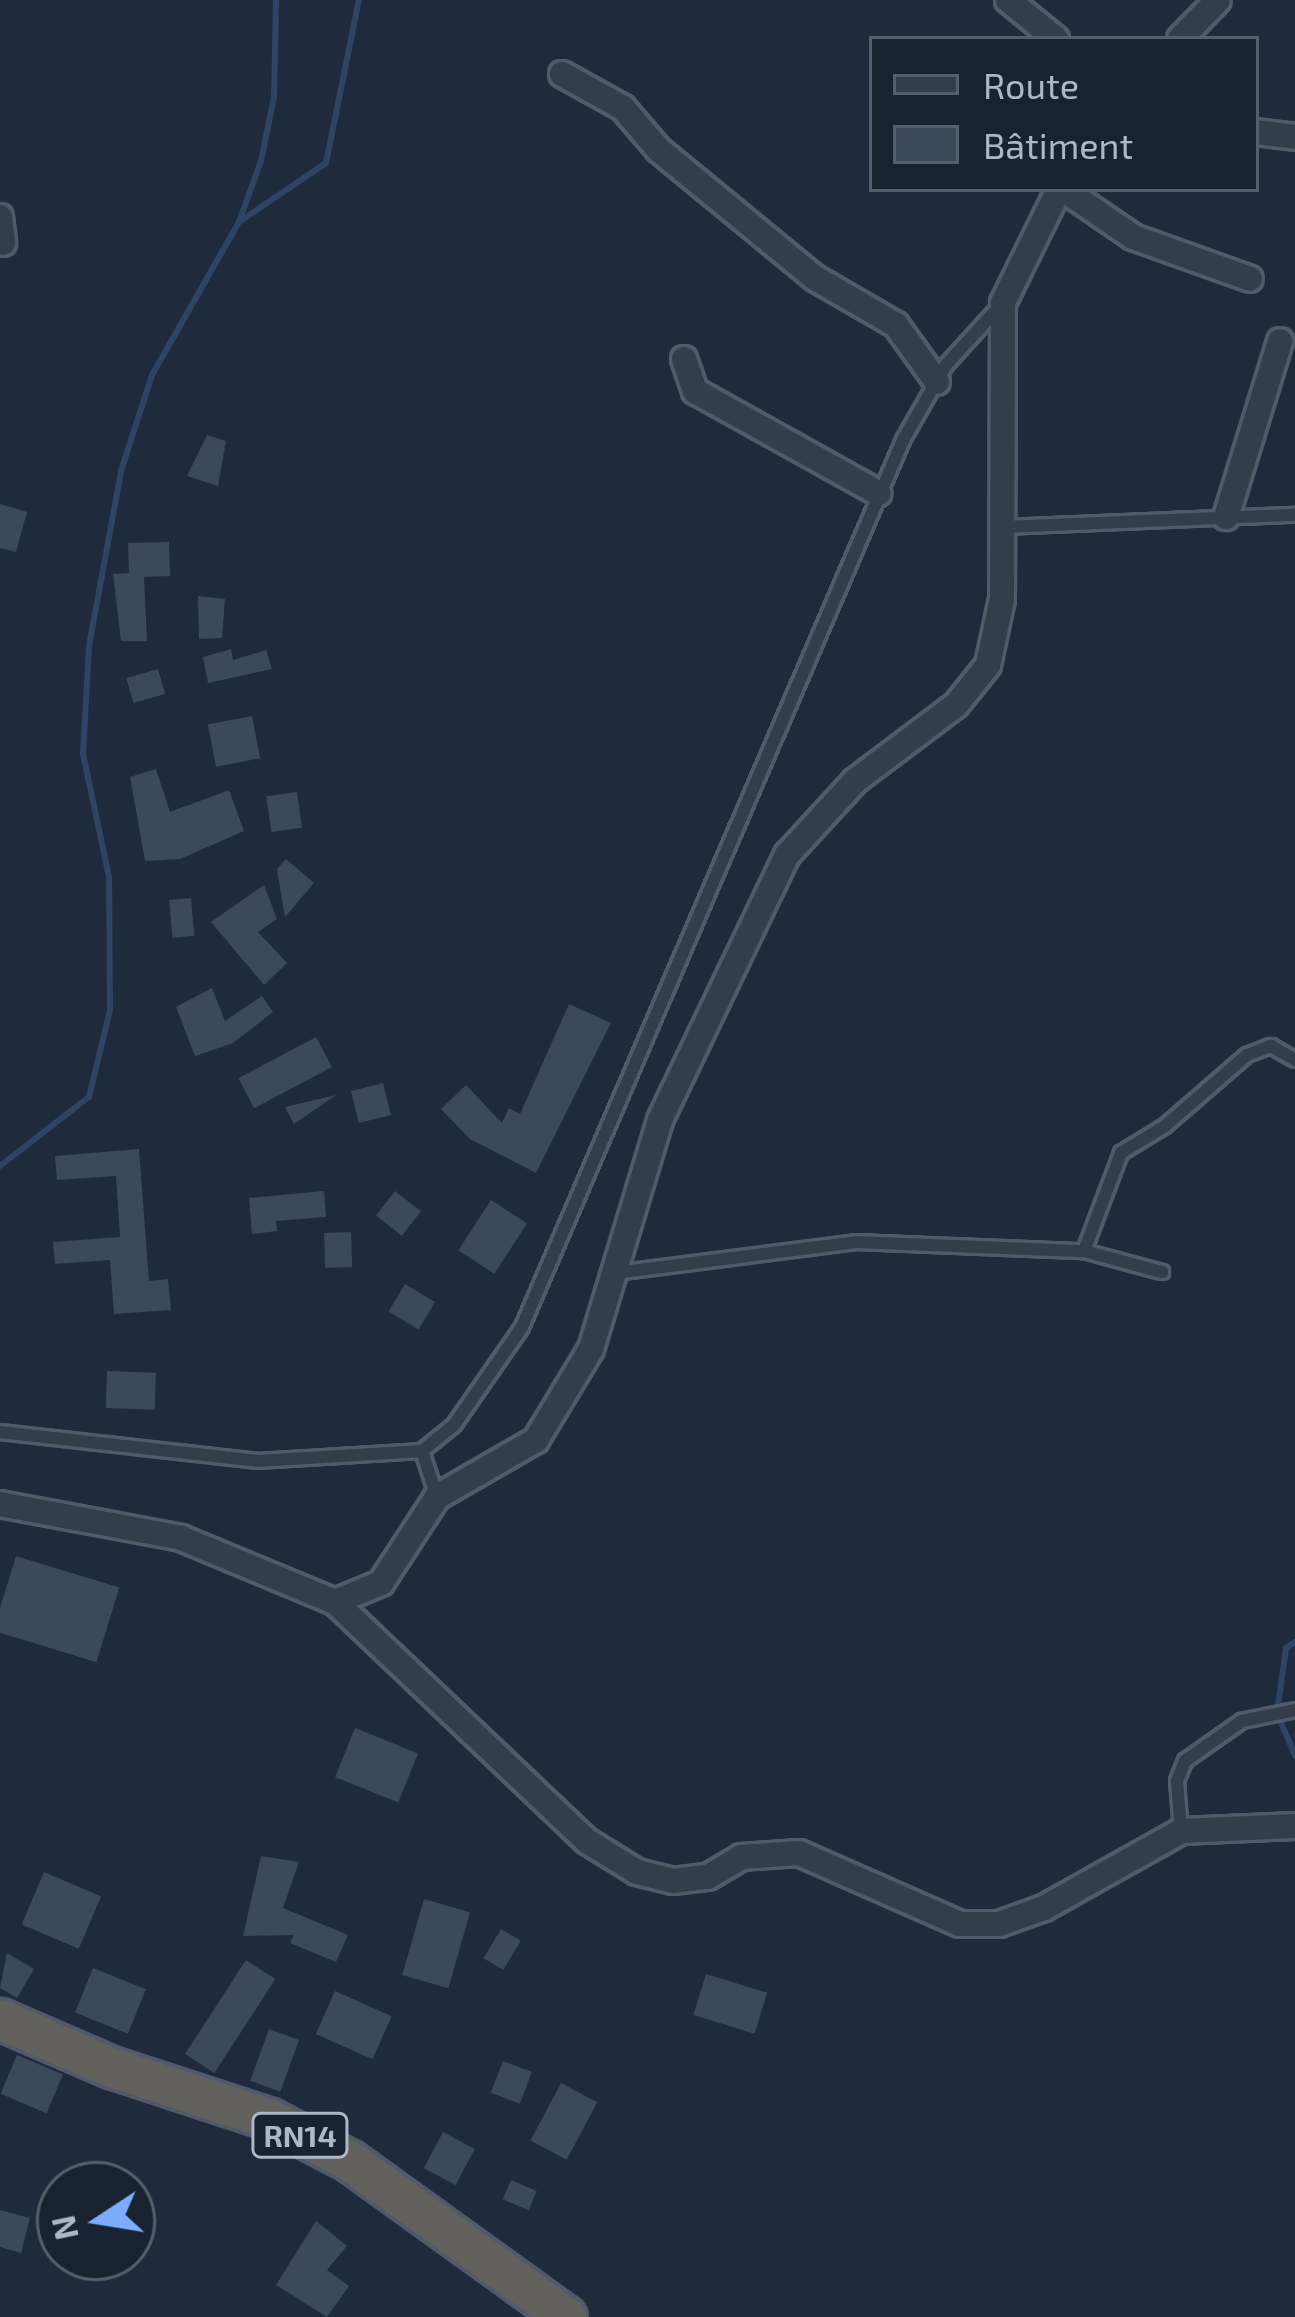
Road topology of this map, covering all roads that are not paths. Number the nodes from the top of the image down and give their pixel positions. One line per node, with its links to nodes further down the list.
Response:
1 (1008, 0): 3 (street)
2 (1218, 0): 4 (street)
3 (1052, 36)
4 (1183, 36)
5 (562, 74): 14 (street)
6 (1259, 132): 7 (street)
7 (1295, 137)
8 (1059, 192): 11 (street)
9 (1066, 192): 10 (street)
10 (1250, 278)
11 (1003, 303): 14 (lane); 18 (street)
12 (1280, 341): 17 (street)
13 (684, 359): 15 (street)
14 (937, 382): 15 (lane)
15 (878, 493): 24 (lane)
16 (1295, 515): 17 (lane)
17 (1226, 517): 18 (lane)
18 (1004, 527): 22 (street)
19 (1295, 1060): 20 (lane)
20 (1084, 1251): 21 (lane); 22 (lane)
21 (1162, 1272)
22 (614, 1273): 25 (street)
23 (0, 1432): 24 (lane)
24 (422, 1450): 25 (lane)
25 (437, 1497): 27 (street)
26 (0, 1504): 27 (street)
27 (335, 1602): 30 (street)
28 (1295, 1709): 30 (lane)
29 (1295, 1826): 30 (street)
30 (1181, 1831)
31 (0, 2018): 32 (highway, RN14)
32 (566, 2317)

